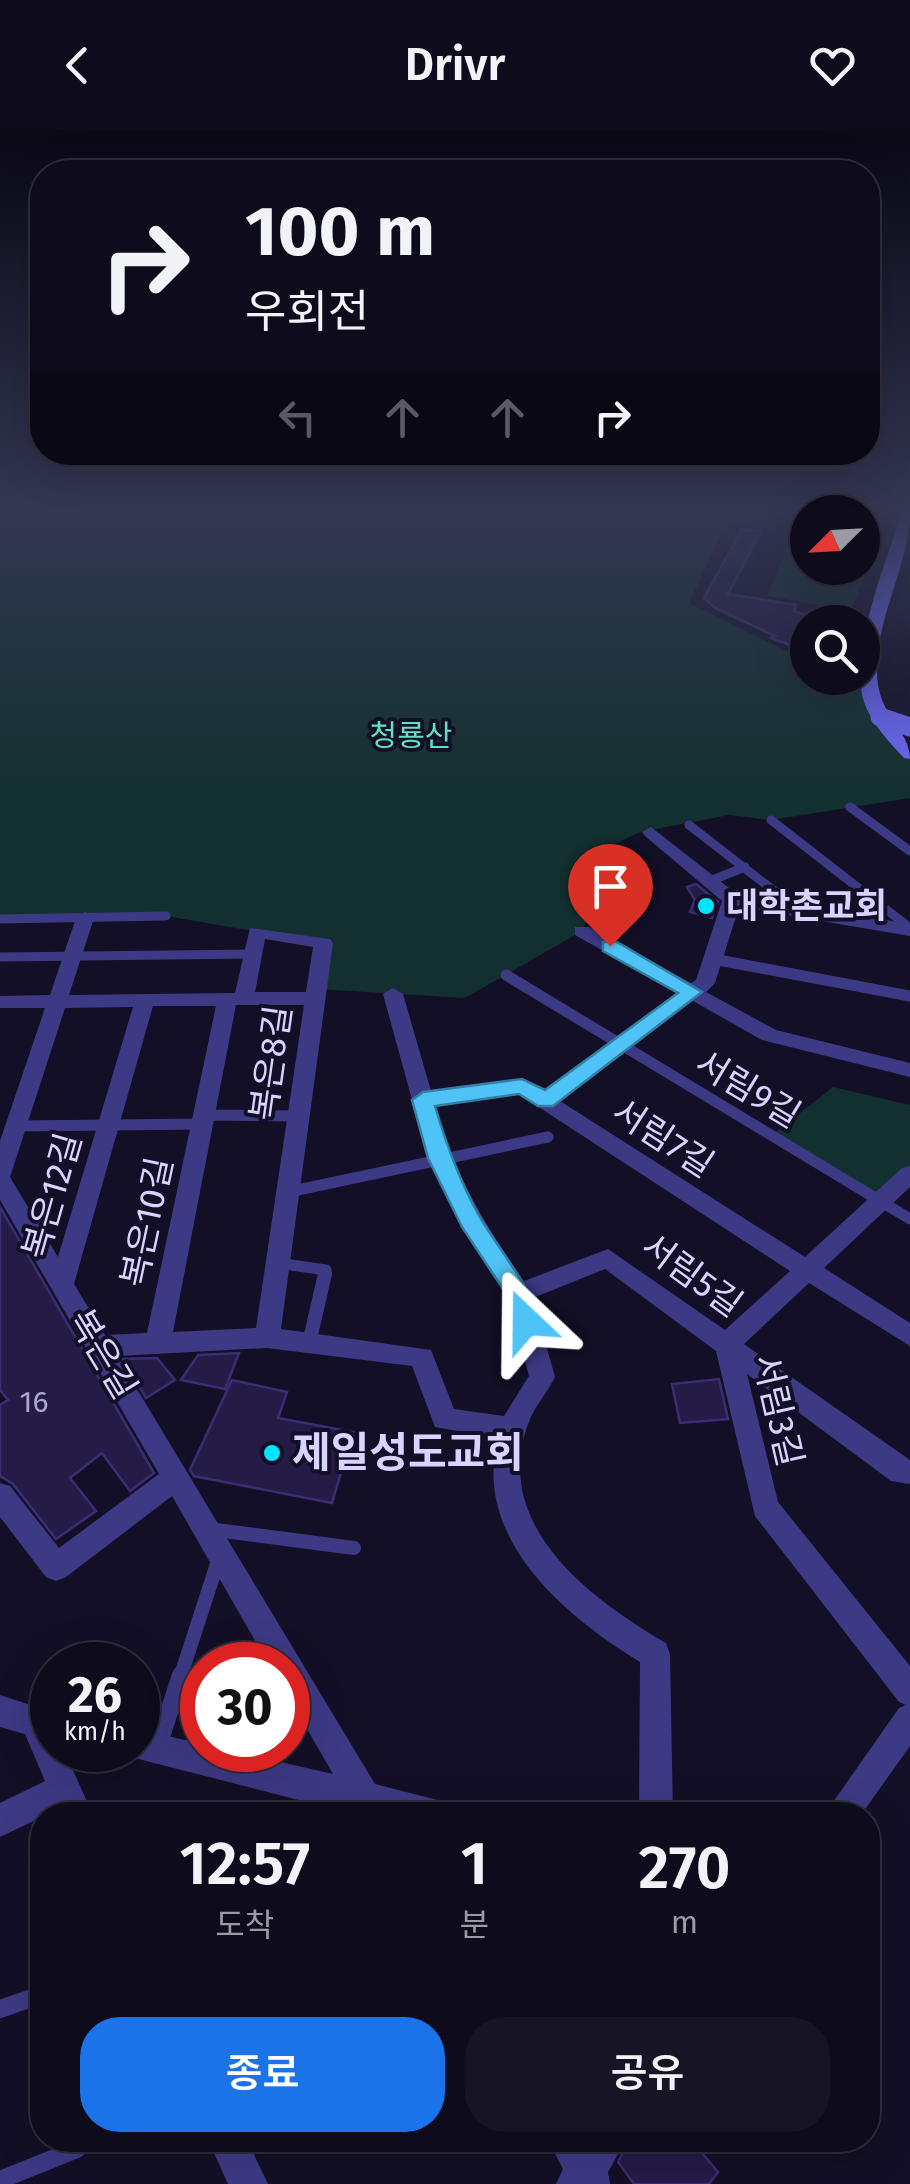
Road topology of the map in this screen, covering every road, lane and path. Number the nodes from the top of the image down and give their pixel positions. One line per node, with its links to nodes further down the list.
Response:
1 (870, 695): 2 (main road)
2 (880, 716): 3 (main road, bridge); 4 (main road)
3 (910, 726)
4 (910, 754)
5 (850, 807): 9 (lane)
6 (770, 820): 17 (lane)
7 (689, 825): 10 (lane)
8 (651, 832): 11 (street)
9 (910, 851)
10 (744, 867): 11 (lane); 13 (lane)
11 (710, 880): 12 (street)
12 (732, 900): 13 (street); 22 (street, 서림7길)
13 (800, 912): 17 (street)
14 (166, 916): 15 (lane)
15 (86, 918): 16 (lane); 21 (street)
16 (0, 919)
17 (910, 929)
18 (582, 931): 24 (street)
19 (254, 943): 21 (lane); 27 (street, 복은8길); 28 (street, 복은10길)
20 (0, 957): 21 (lane)
21 (72, 957): 30 (street)
22 (712, 960): 24 (street, 서림7길); 26 (lane)
23 (506, 975): 32 (lane, 서림9길)
24 (692, 992): 32 (street, 서림7길); 33 (street)
25 (393, 994): 34 (street)
26 (910, 996)
27 (315, 998): 28 (street); 36 (street, 복은8길)
28 (236, 999): 29 (street); 37 (street, 복은10길)
29 (145, 1000): 30 (street); 38 (street, 복은12길)
30 (58, 1001): 31 (street); 39 (street)
31 (0, 1002)
32 (621, 1045): 35 (street, 서림7길); 45 (lane, 서림9길)
33 (910, 1070)
34 (423, 1100): 35 (street); 41 (street)
35 (545, 1101): 48 (street, 서림7길)
36 (298, 1116): 37 (lane); 44 (street, 복은8길)
37 (203, 1120): 38 (lane, 복은12길); 54 (street, 복은10길)
38 (108, 1125): 39 (lane); 49 (street, 복은12길)
39 (16, 1126): 43 (street)
40 (548, 1137): 41 (lane)
41 (439, 1158): 44 (lane); 50 (street)
42 (910, 1174): 45 (street, 서림3길)
43 (0, 1177): 49 (street, 복은길)
44 (288, 1192): 47 (street, 복은8길)
45 (881, 1201): 46 (lane, 서림9길); 48 (street, 서림3길)
46 (910, 1218)
47 (278, 1263): 52 (street, 복은8길); 53 (lane)
48 (807, 1270): 51 (street, 서림7길); 55 (street, 서림3길)
49 (62, 1285): 56 (street, 복은길)
50 (519, 1293): 55 (street, 서림5길); 57 (street)
51 (910, 1336)
52 (267, 1338): 53 (street); 54 (street)
53 (309, 1343): 57 (street)
54 (158, 1344): 56 (street)
55 (727, 1344): 58 (street, 서림5길); 65 (street, 서림3길)
56 (98, 1346): 59 (street, 복은길)
57 (510, 1428): 76 (street)
58 (910, 1472)
59 (176, 1478): 60 (street); 61 (street, 복은길)
60 (0, 1495)
61 (206, 1529): 62 (lane); 63 (street, 복은길)
62 (354, 1548)
63 (221, 1554): 64 (street, 복은길); 68 (lane)
64 (273, 1642)
65 (910, 1690)
66 (310, 1705): 75 (street, 복은길)
67 (0, 1711): 69 (street)
68 (160, 1713)
69 (30, 1719)
70 (910, 1719): 77 (street)
71 (160, 1750): 74 (street)
72 (60, 1772): 73 (street)
73 (70, 1802)
74 (351, 1802)
75 (367, 1802)
76 (656, 1802)
77 (850, 1802)
78 (30, 1812): 79 (street)
79 (0, 1820)
80 (30, 1999): 81 (lane)
81 (0, 2009)
82 (70, 2152): 84 (lane)
83 (233, 2152): 85 (street)
84 (0, 2180)
85 (248, 2184)

